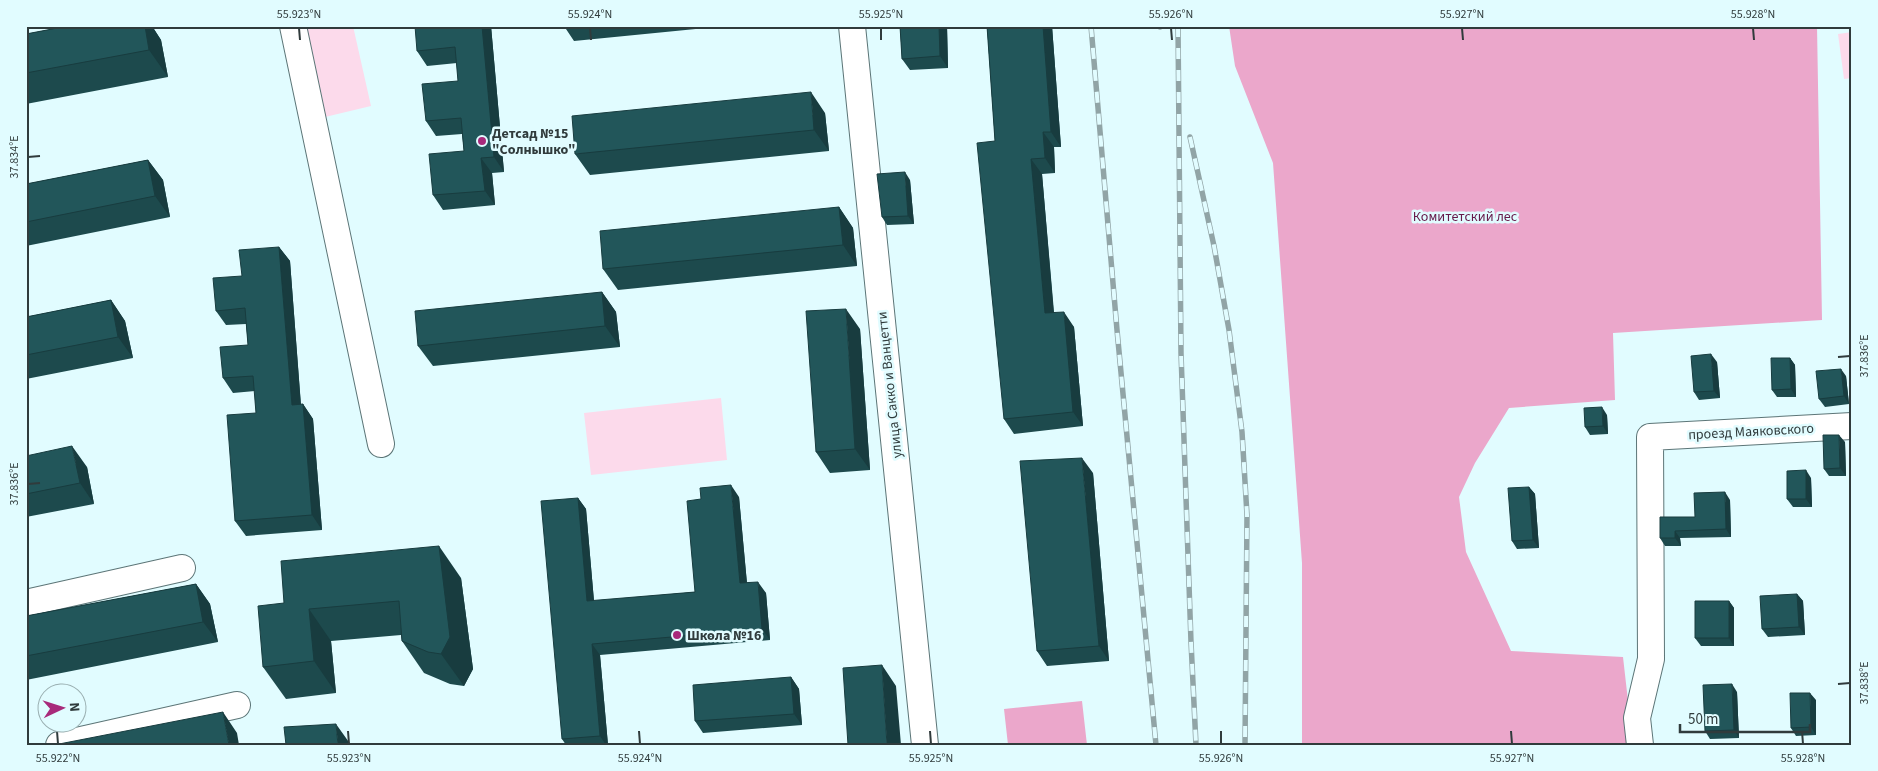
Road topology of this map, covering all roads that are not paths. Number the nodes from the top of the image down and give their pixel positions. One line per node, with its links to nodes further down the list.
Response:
1 (293, 26): 4 (street)
2 (852, 26): 9 (street, улица Сакко и Ванцетти)
3 (1852, 426): 10 (street, проезд Маяковского)
4 (381, 444)
5 (182, 568): 6 (street)
6 (26, 603)
7 (237, 704): 8 (street)
8 (59, 745)
9 (926, 745)
10 (1640, 745)

